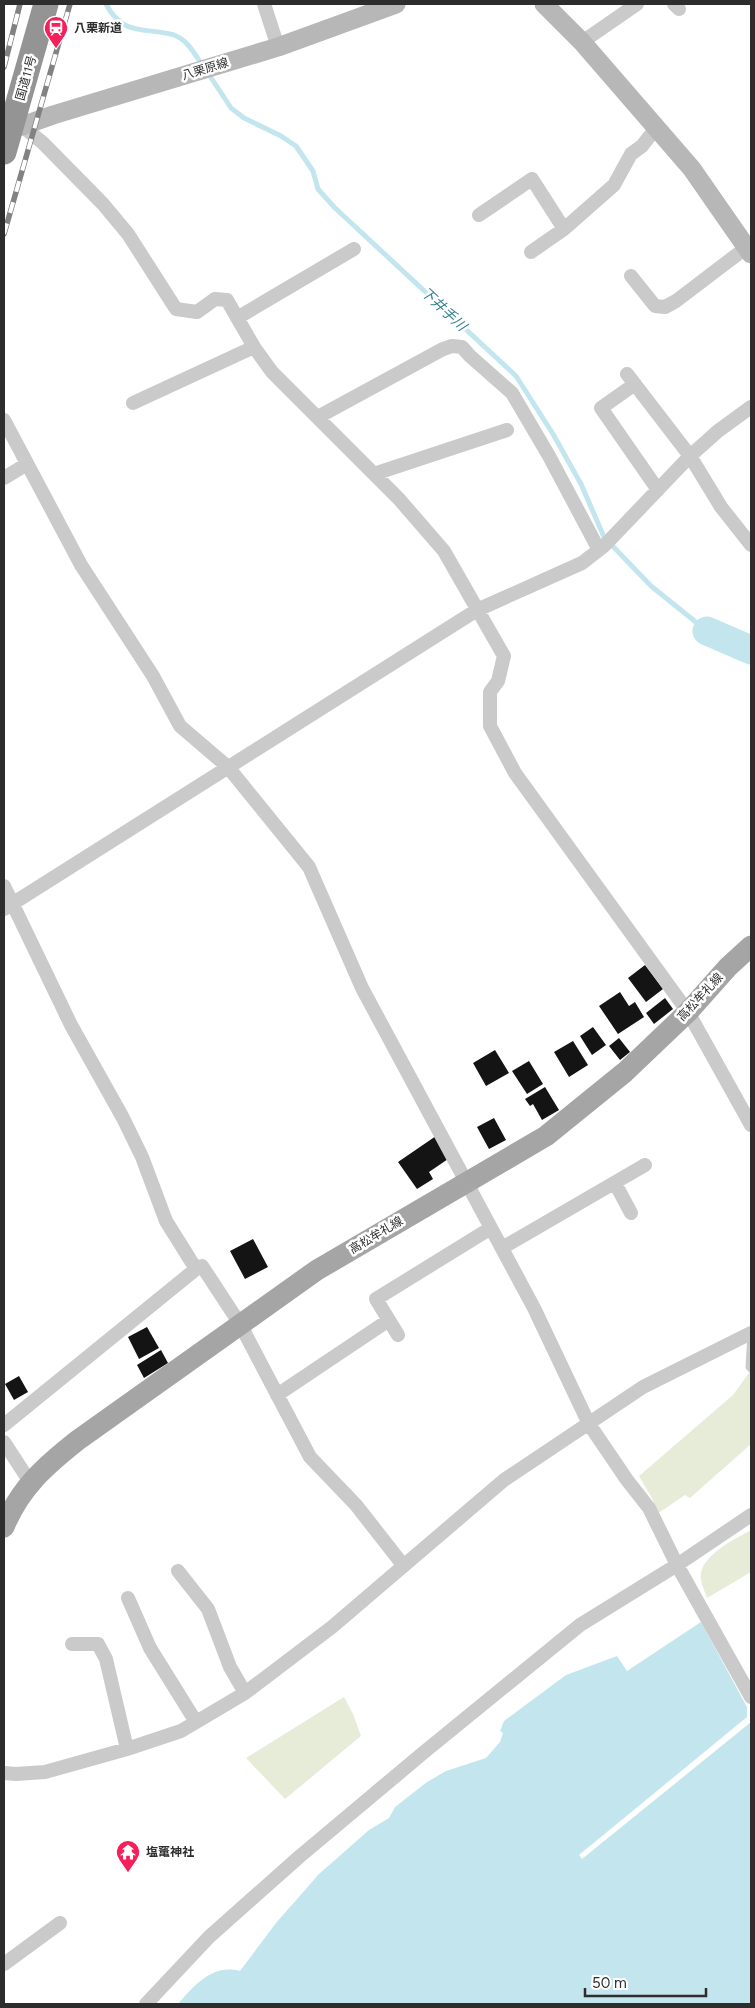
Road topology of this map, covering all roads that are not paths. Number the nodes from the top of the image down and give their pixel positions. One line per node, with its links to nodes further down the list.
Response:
1 (46, 4): 8 (highway, 国道11号)
2 (264, 4): 7 (street)
3 (396, 4): 7 (main road, 八栗原線)
4 (544, 4): 6 (main road)
5 (637, 4): 6 (street)
6 (582, 42): 9 (main road)
7 (278, 47): 8 (main road, 八栗原線)
8 (17, 127): 10 (highway, 国道11号); 17 (street)
9 (656, 128): 12 (street); 14 (main road)
10 (4, 152)
11 (479, 215): 12 (street)
12 (564, 229): 15 (street)
13 (354, 249): 17 (street)
14 (749, 251): 16 (street)
15 (530, 252)
16 (631, 276)
17 (237, 318): 18 (street)
18 (254, 347): 19 (street); 21 (street)
19 (133, 403)
20 (751, 407): 24 (street)
21 (318, 417): 26 (street); 30 (street)
22 (4, 420): 25 (street)
23 (507, 430): 26 (street)
24 (690, 456): 28 (street); 28 (street); 29 (street)
25 (27, 464): 27 (street); 32 (street)
26 (374, 474): 31 (street)
27 (4, 478)
28 (658, 490): 30 (street)
29 (751, 545)
30 (602, 548): 31 (street)
31 (478, 610): 32 (street); 36 (street)
32 (228, 767): 34 (street); 39 (street)
33 (4, 886): 34 (street)
34 (9, 906): 44 (street)
35 (751, 946): 36 (main road, 高松牟礼線)
36 (688, 1012): 37 (street); 39 (main road, 高松牟礼線)
37 (751, 1125)
38 (645, 1165): 40 (street)
39 (467, 1183): 42 (street); 46 (main road, 高松牟礼線)
40 (615, 1183): 41 (street); 43 (street)
41 (631, 1214)
42 (491, 1228): 43 (street); 45 (street)
43 (502, 1248): 51 (street)
44 (196, 1269): 46 (street); 52 (street)
45 (389, 1320): 48 (street); 50 (street)
46 (240, 1324): 50 (street); 54 (main road, 高松牟礼線)
47 (751, 1333): 49 (lane); 51 (street)
48 (398, 1335)
49 (751, 1368)
50 (278, 1395): 57 (street)
51 (589, 1424): 57 (street); 58 (street)
52 (4, 1425)
53 (4, 1442): 54 (street)
54 (30, 1482): 56 (main road, 高松牟礼線)
55 (751, 1515): 58 (street)
56 (4, 1527)
57 (403, 1565): 62 (street)
58 (677, 1565): 63 (street); 69 (street)
59 (178, 1571): 62 (street)
60 (128, 1598): 64 (street)
61 (72, 1644): 65 (street)
62 (245, 1693): 64 (street)
63 (751, 1697)
64 (196, 1722): 65 (street)
65 (127, 1749): 66 (street)
66 (4, 1773)
67 (60, 1923): 68 (street)
68 (4, 1964)
69 (146, 2004)

